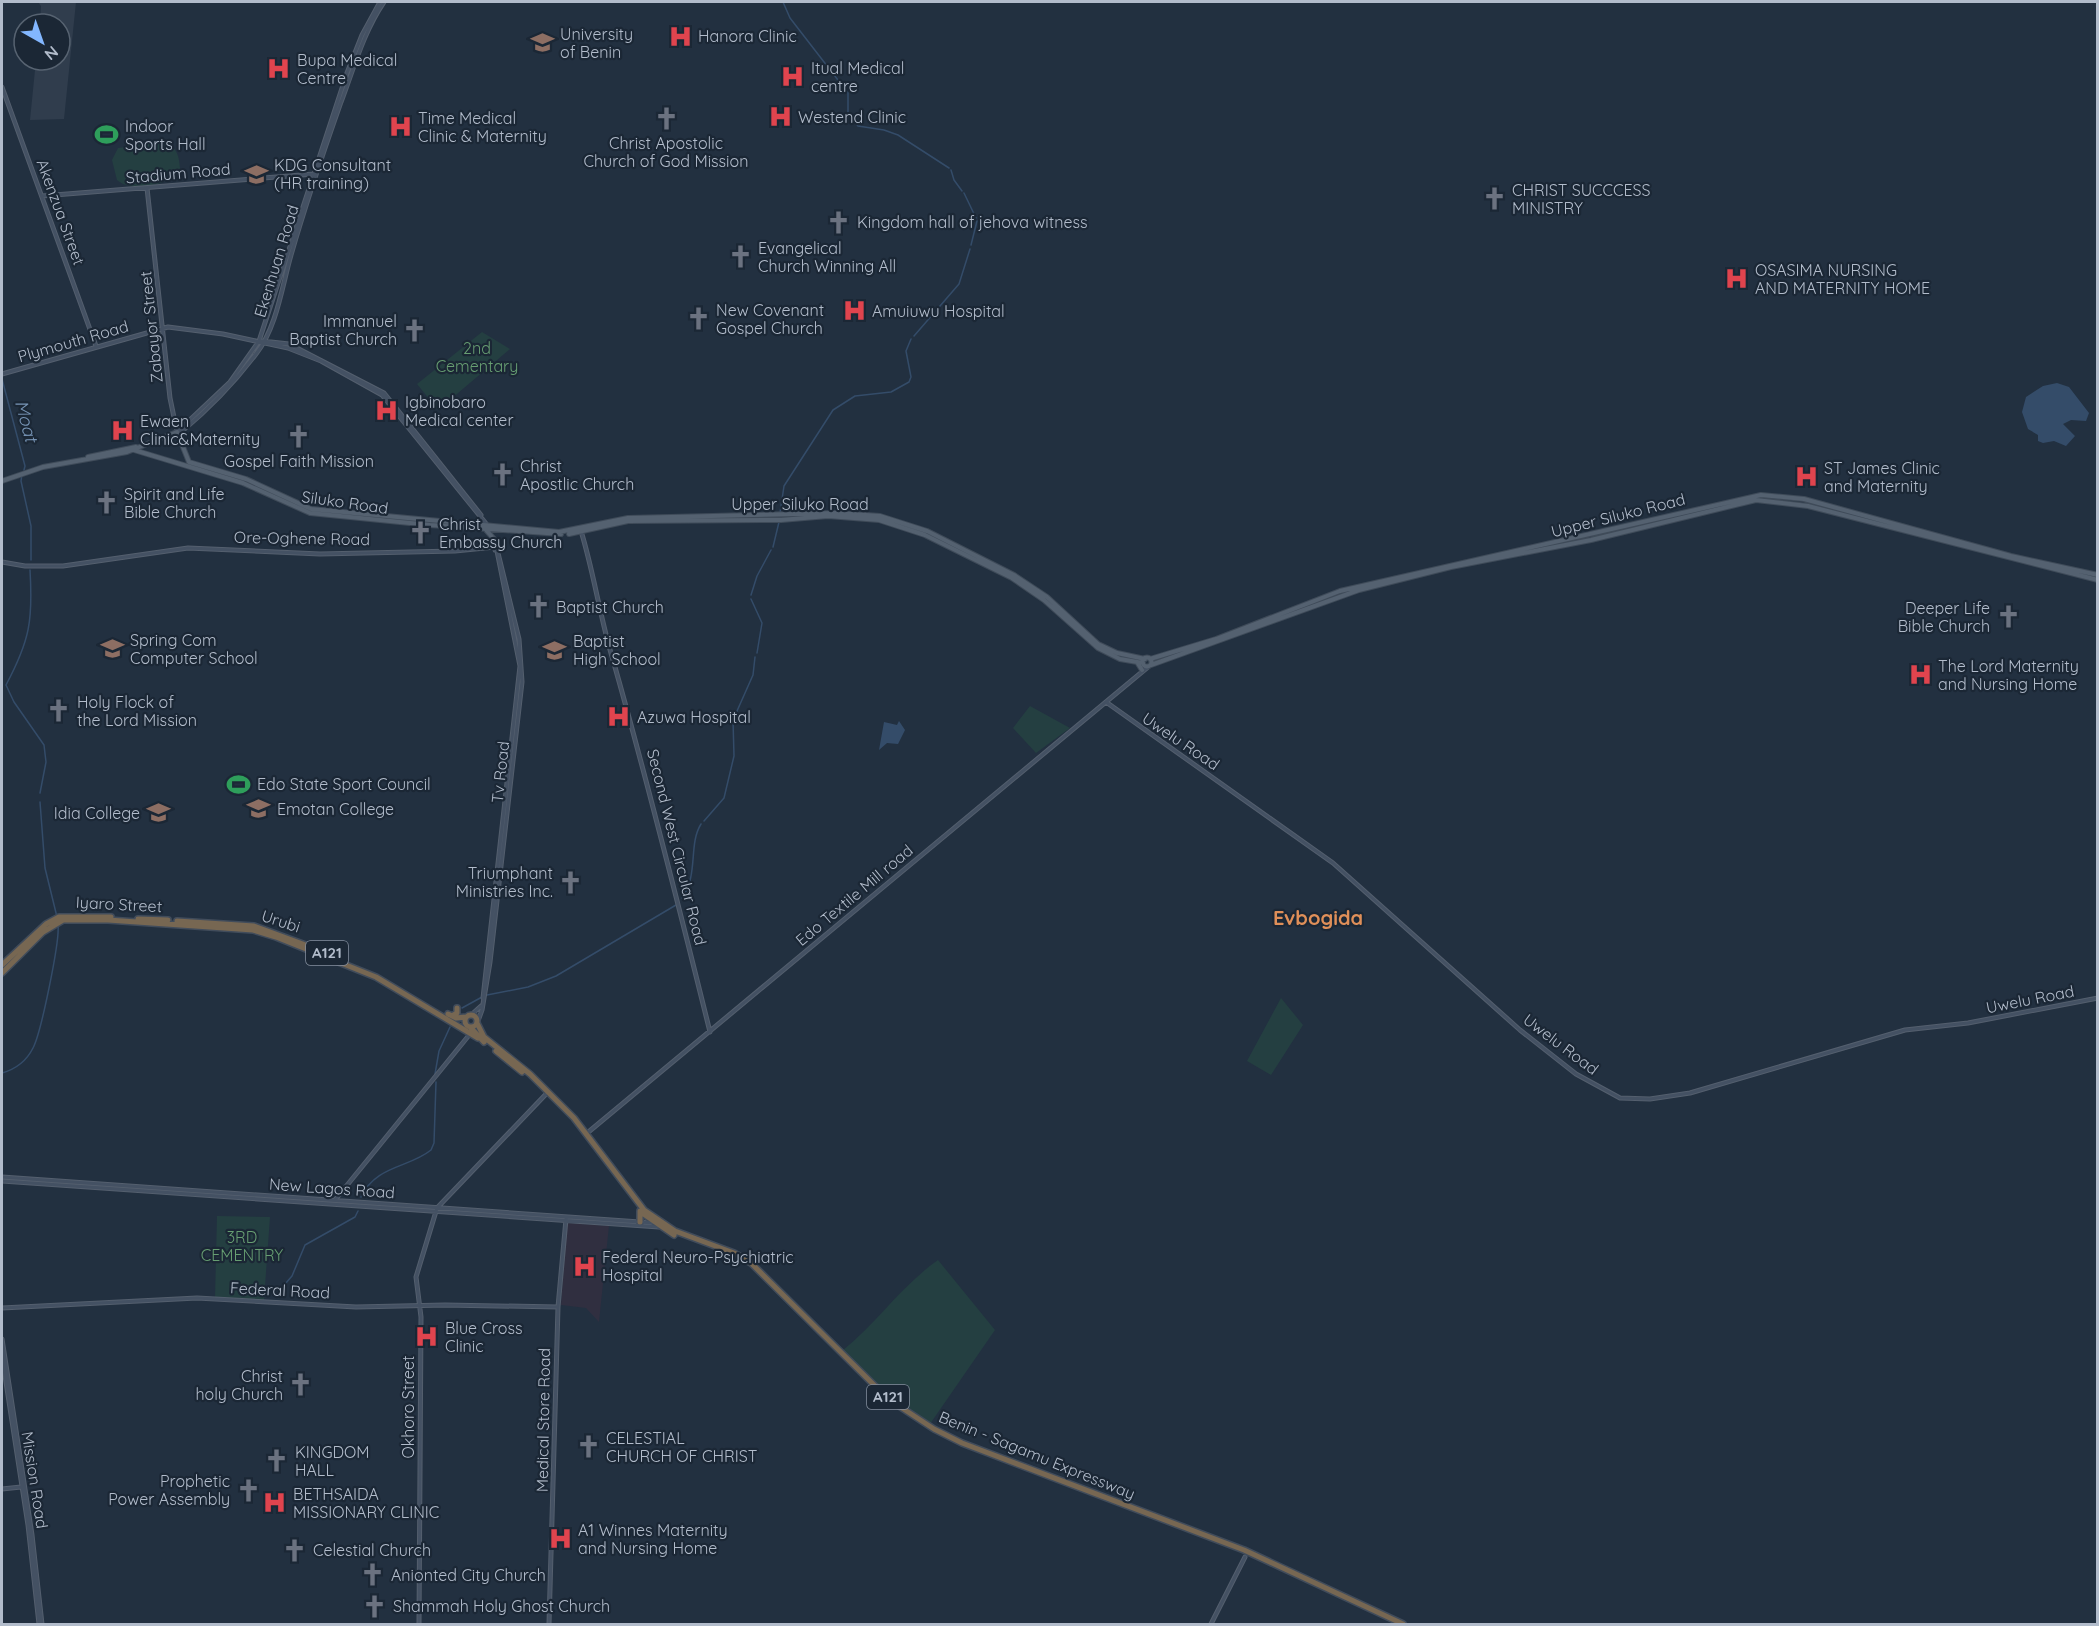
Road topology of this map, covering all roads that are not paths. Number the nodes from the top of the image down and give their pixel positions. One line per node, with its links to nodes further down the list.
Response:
1 (382, 2): 3 (street, Ekenhuan Road)
2 (2, 87): 5 (street, Akenzua Street)
3 (314, 174): 4 (street, Stadium Road); 7 (street, Ekenhuan Road)
4 (147, 188): 5 (street, Stadium Road); 6 (street, Zabayor Street)
5 (42, 196): 8 (street, Akenzua Street)
6 (163, 328): 7 (street, Plymouth Road); 8 (street, Plymouth Road); 10 (street, Zabayor Street)
7 (259, 342): 10 (street, Ekenhuan Road); 16 (street, Plymouth Road)
8 (96, 346): 9 (street, Plymouth Road)
9 (2, 374)
10 (177, 432): 11 (main road, Ekenhuan Road); 14 (main road, Zabayor Street)
11 (145, 444): 12 (main road, Ekenhuan Road); 13 (main road)
12 (135, 449): 13 (main road, Siluko Road); 15 (main road, Ekenhuan Road)
13 (146, 454): 17 (main road, Siluko Road)
14 (189, 462): 17 (main road, Siluko Road)
15 (2, 479)
16 (482, 517): 18 (main road); 19 (street, Plymouth Road)
17 (430, 523): 18 (main road, Siluko Road); 19 (main road, Siluko Road)
18 (478, 525): 19 (main road, Siluko Road)
19 (488, 528): 20 (main road, Upper Siluko Road); 21 (main road, Upper Siluko Road); 22 (main road)
20 (497, 530): 21 (main road, Upper Siluko Road); 22 (main road)
21 (581, 531): 28 (main road, Upper Siluko Road); 28 (main road, Upper Siluko Road); 41 (street, Second West Circular Road)
22 (494, 540): 23 (street, Tv Road)
23 (495, 549): 24 (street, Ore-Oghene Road); 35 (street, Tv Road)
24 (2, 562)
25 (2097, 575): 27 (main road, Upper Siluko Road)
26 (2097, 580): 27 (main road, Upper Siluko Road)
27 (1341, 593): 28 (main road, Upper Siluko Road)
28 (1145, 665): 29 (street, Edo Textile Mill road)
29 (1106, 702): 34 (street, Uwelu Road); 41 (street, Edo Textile Mill road)
30 (57, 920): 31 (highway, Iyaro Street / A121); 32 (highway); 33 (highway)
31 (177, 923): 38 (highway, Urubi / A121)
32 (2, 965)
33 (2, 973)
34 (2097, 998)
35 (483, 1005): 37 (street); 39 (street, Tv Road)
36 (457, 1008): 38 (highway)
37 (469, 1016): 38 (highway, Urubi / A121); 39 (highway, A121); 40 (highway)
38 (448, 1017): 40 (highway, A121)
39 (477, 1022): 40 (highway); 43 (highway, Benin - Sagamu Expressway / A121)
40 (469, 1029): 42 (highway, A121); 45 (street)
41 (710, 1032): 43 (street, Edo Textile Mill road)
42 (547, 1093): 43 (highway, A121); 46 (street, Okhoro Street)
43 (586, 1134): 47 (highway, A121); 50 (highway, Benin - Sagamu Expressway / A121)
44 (2, 1179): 45 (street, New Lagos Road); 46 (street, New Lagos Road)
45 (335, 1200): 46 (street, New Lagos Road)
46 (437, 1209): 48 (street, New Lagos Road); 51 (street, Okhoro Street)
47 (640, 1211): 49 (highway); 50 (highway, A121)
48 (566, 1218): 49 (street, New Lagos Road); 50 (street, New Lagos Road); 52 (street, Medical Store Road)
49 (639, 1222): 50 (street, New Lagos Road)
50 (658, 1224): 56 (highway, A121); 56 (highway, Benin - Sagamu Expressway / A121)
51 (419, 1306): 52 (street, Federal Road); 53 (street, Federal Road); 61 (street, Okhoro Street)
52 (558, 1307): 62 (street, Medical Store Road)
53 (2, 1308)
54 (2, 1339): 60 (street, Mission Road)
55 (2, 1356): 57 (street, Mission Road)
56 (962, 1444): 64 (highway, A121); 65 (highway, Benin - Sagamu Expressway / A121)
57 (21, 1487): 58 (street); 60 (street, Mission Road)
58 (2, 1489)
59 (1245, 1557): 63 (street)
60 (40, 1624)
61 (419, 1624)
62 (549, 1624)
63 (1210, 1624)
64 (1397, 1624)
65 (1403, 1624)

